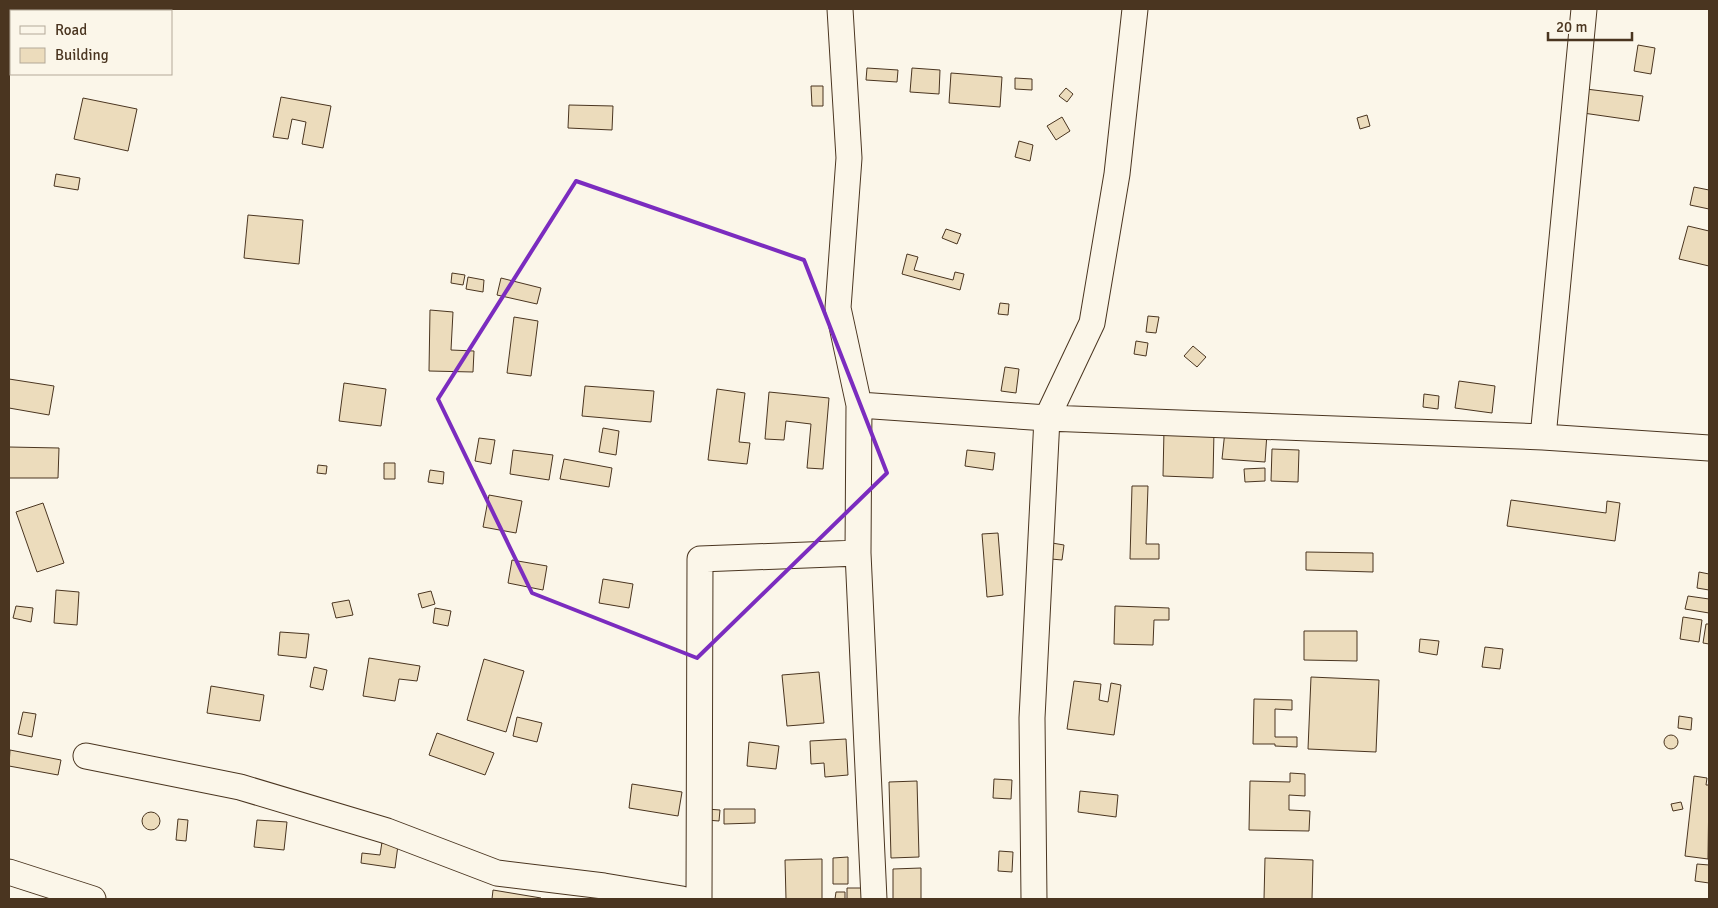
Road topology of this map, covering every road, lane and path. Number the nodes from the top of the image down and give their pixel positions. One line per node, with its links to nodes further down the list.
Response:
1 (840, 9): 4 (street)
2 (1134, 9): 5 (street)
3 (1584, 9): 6 (street)
4 (859, 405): 5 (street); 8 (street)
5 (1047, 418): 6 (street); 15 (street)
6 (1544, 437): 7 (street)
7 (1709, 448)
8 (858, 553): 13 (street); 14 (street)
9 (86, 756): 12 (street)
10 (9, 872): 11 (street)
11 (93, 899)
12 (682, 899)
13 (699, 899)
14 (874, 899)
15 (1034, 899)

